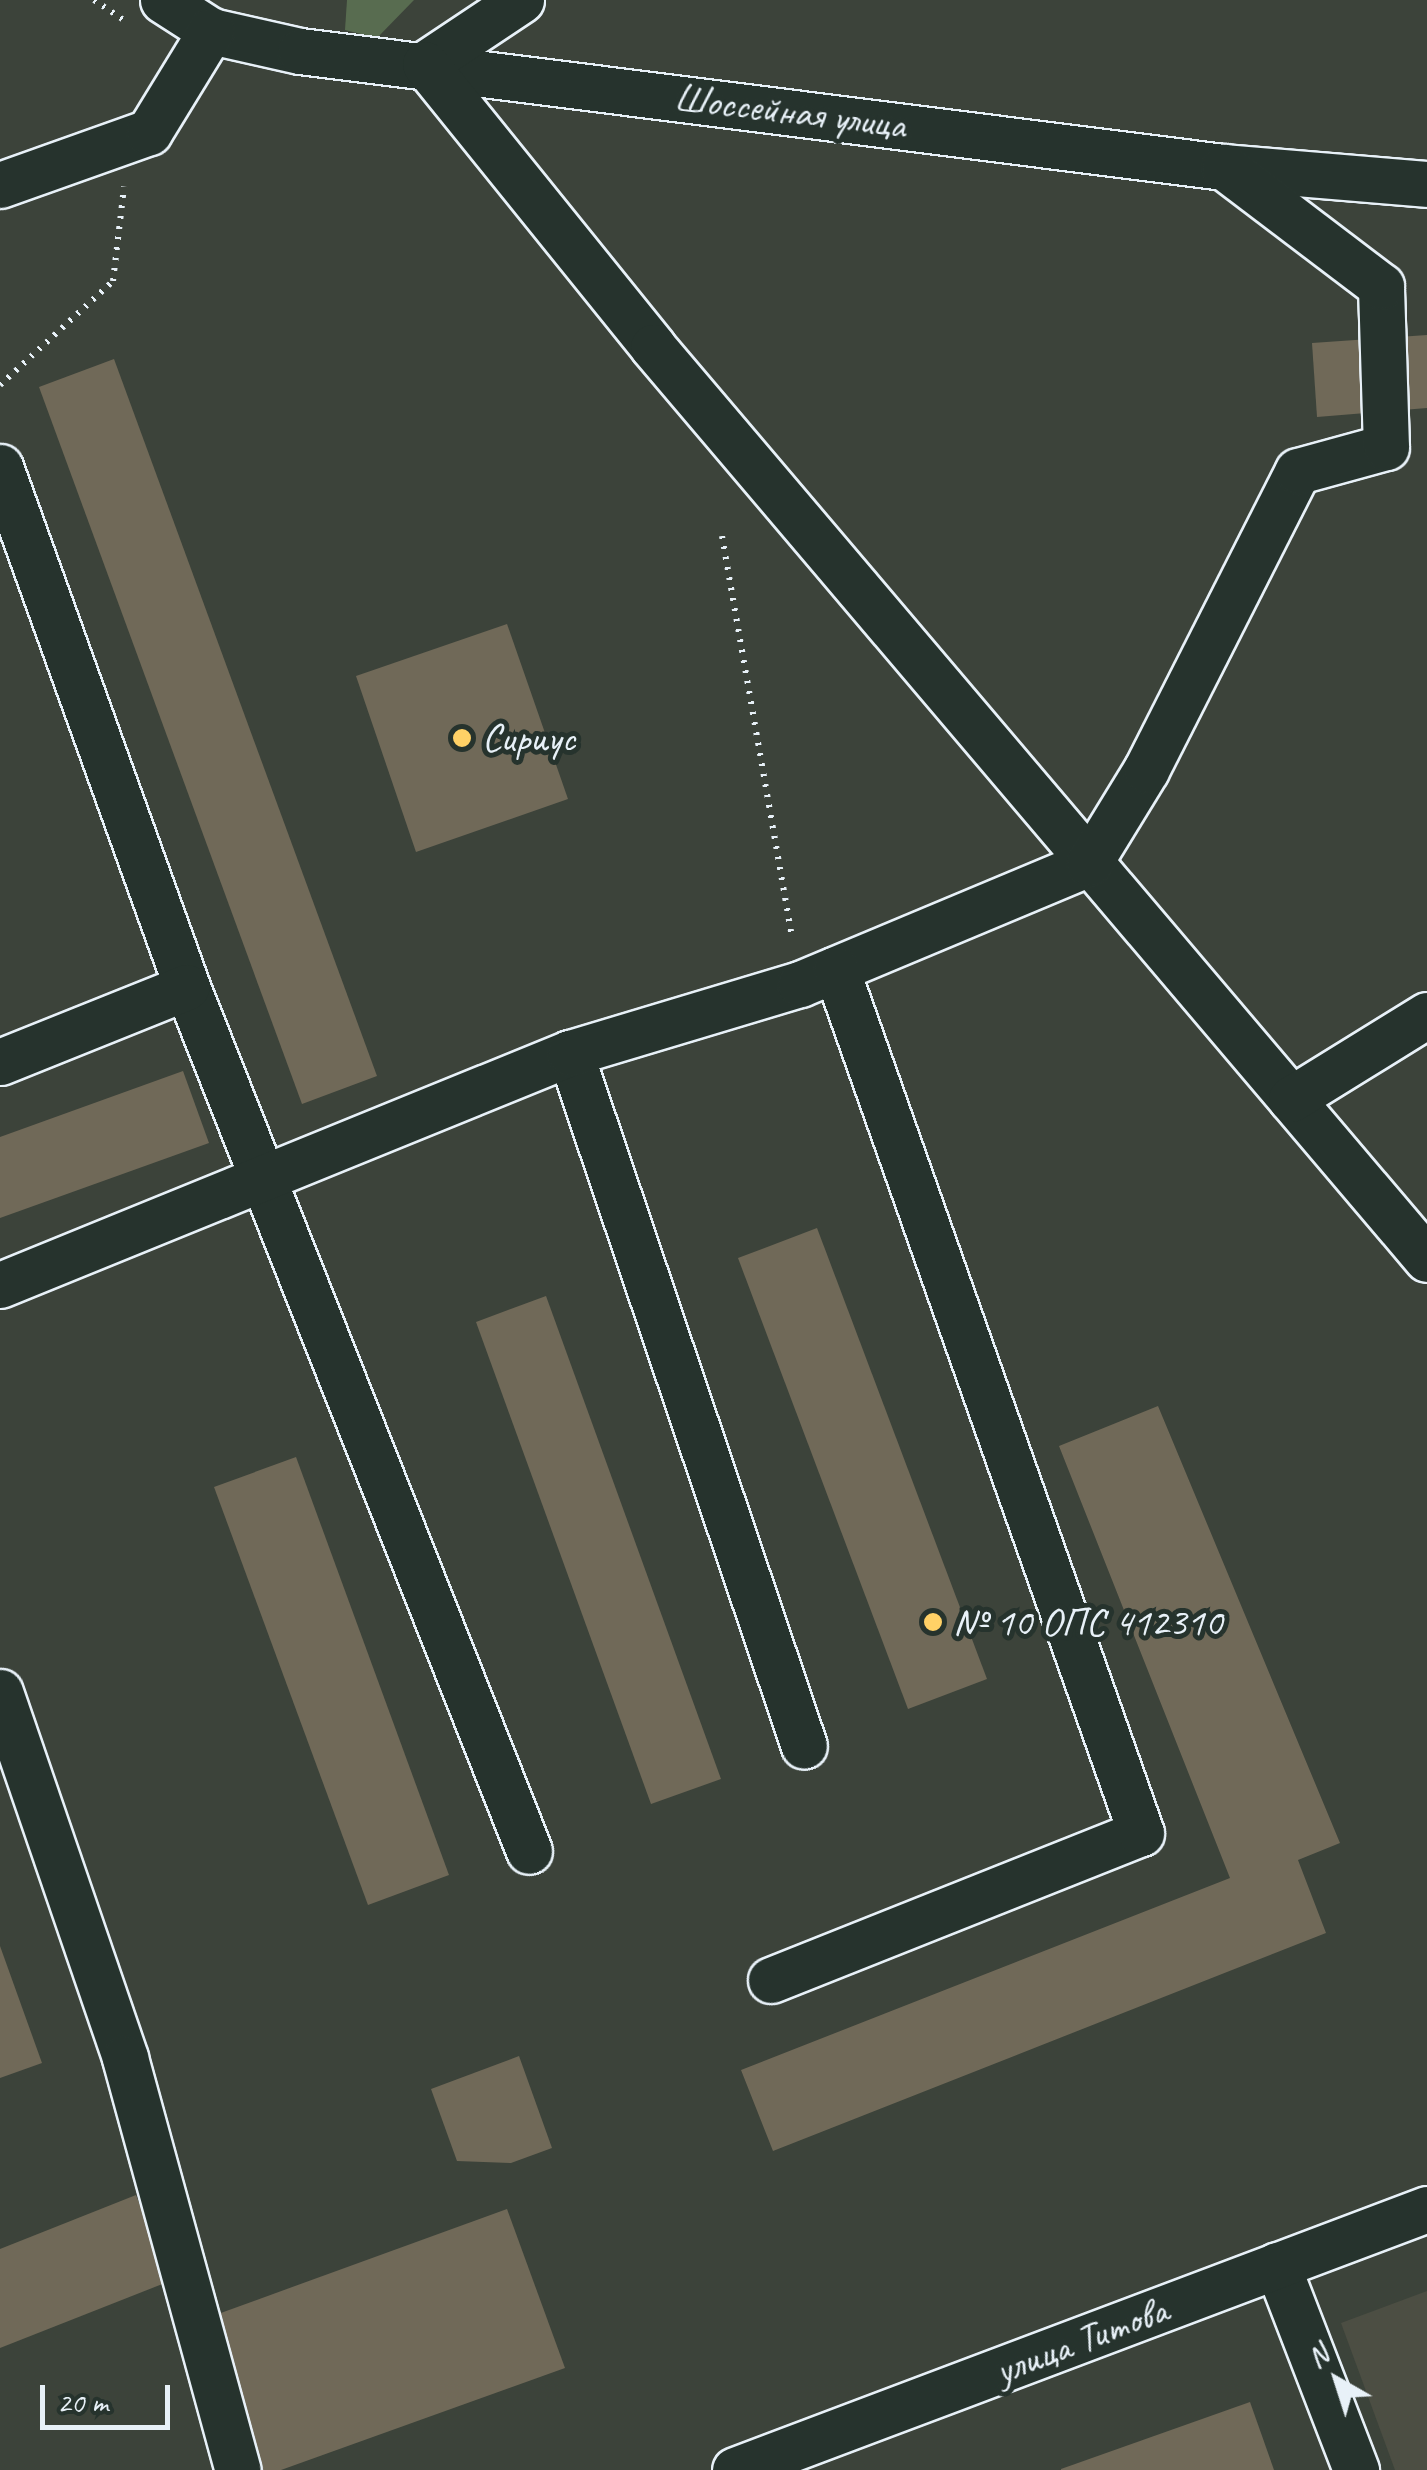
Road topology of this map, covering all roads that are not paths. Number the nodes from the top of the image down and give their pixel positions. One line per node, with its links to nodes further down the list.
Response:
1 (164, 0): 3 (street, Шоссейная улица)
2 (521, 0): 4 (street)
3 (211, 31): 4 (street, Шоссейная улица); 7 (street)
4 (424, 64): 5 (street, Шоссейная улица); 9 (street)
5 (1224, 167): 6 (street, Шоссейная улица); 9 (street)
6 (1427, 184)
7 (0, 185)
8 (0, 467): 11 (street)
9 (1089, 862): 10 (street); 15 (street)
10 (818, 977): 13 (street); 22 (street)
11 (187, 987): 14 (street); 16 (street)
12 (1427, 1015): 15 (street)
13 (570, 1052): 16 (street); 20 (street)
14 (0, 1062)
15 (1291, 1099): 17 (street)
16 (261, 1180): 18 (street); 21 (street)
17 (1427, 1259)
18 (0, 1285)
19 (0, 1692): 25 (street)
20 (804, 1746)
21 (530, 1851)
22 (771, 1980)
23 (1427, 2209): 24 (street, улица Титова)
24 (1278, 2266): 26 (street, улица Титова); 27 (street)
25 (238, 2470)
26 (735, 2470)
27 (1356, 2470)

